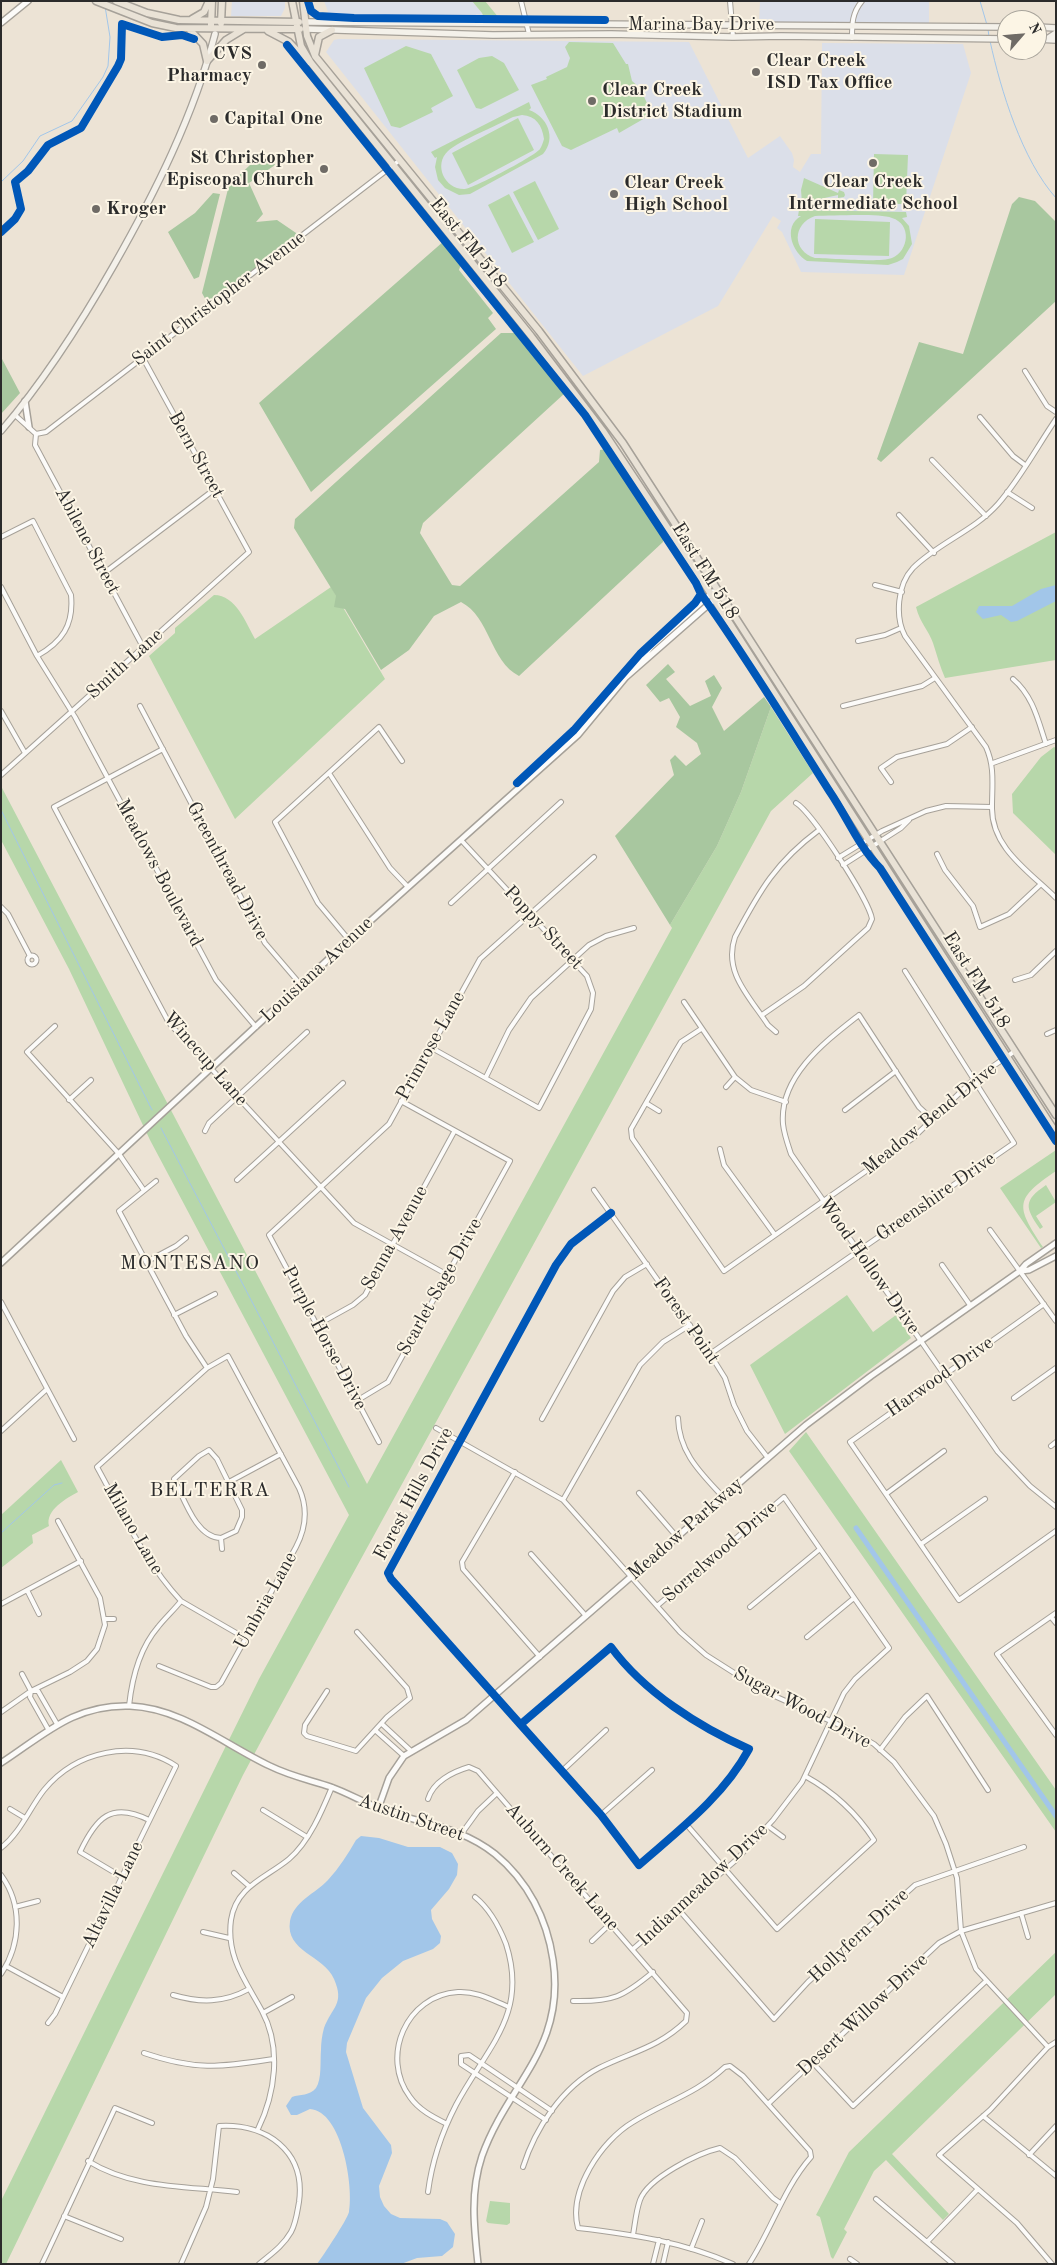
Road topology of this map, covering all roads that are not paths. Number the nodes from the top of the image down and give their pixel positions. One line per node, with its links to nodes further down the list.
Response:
1 (28, 1): 16 (street)
2 (96, 1): 26 (main road)
3 (210, 1): 11 (main road); 12 (main road)
4 (222, 1): 13 (main road)
5 (292, 1): 14 (main road)
6 (302, 1): 15 (main road, East FM 518)
7 (521, 1): 17 (street)
8 (730, 1): 20 (street)
9 (862, 1): 24 (street)
10 (118, 2): 11 (main road)
11 (189, 20): 12 (main road)
12 (211, 21): 13 (main road); 32 (main road)
13 (221, 21): 14 (main road); 32 (main road)
14 (297, 22): 15 (main road); 30 (main road)
15 (306, 22): 17 (main road, Marina Bay Drive); 28 (main road, East FM 518)
16 (1, 23)
17 (527, 24): 18 (main road, Marina Bay Drive); 34 (street)
18 (612, 24): 19 (main road, Marina Bay Drive); 35 (main road)
19 (681, 26): 20 (main road, Marina Bay Drive); 36 (main road)
20 (733, 26): 21 (main road, Marina Bay Drive); 39 (street)
21 (782, 26): 22 (main road, Marina Bay Drive); 37 (main road)
22 (806, 26): 24 (main road, Marina Bay Drive); 38 (main road)
23 (938, 26): 24 (main road, Marina Bay Drive); 25 (main road, Marina Bay Drive); 41 (main road)
24 (852, 27): 40 (street)
25 (997, 27)
26 (189, 29): 32 (main road); 46 (main road)
27 (245, 29): 29 (main road); 32 (main road); 46 (main road)
28 (306, 29): 30 (main road); 31 (main road, Marina Bay Drive); 45 (main road, East FM 518)
29 (266, 30): 30 (main road); 47 (main road)
30 (298, 30): 47 (main road)
31 (332, 30): 34 (main road, Marina Bay Drive); 45 (main road)
32 (215, 31): 46 (main road)
33 (1056, 33): 43 (main road)
34 (529, 34): 35 (main road, Marina Bay Drive)
35 (611, 34): 36 (main road, Marina Bay Drive)
36 (681, 35): 39 (main road, Marina Bay Drive)
37 (780, 36): 38 (main road, Marina Bay Drive); 39 (main road, Marina Bay Drive)
38 (806, 36): 40 (main road, Marina Bay Drive)
39 (733, 37)
40 (852, 38): 41 (main road, Marina Bay Drive)
41 (938, 39): 42 (main road, Marina Bay Drive)
42 (997, 39)
43 (1047, 39): 44 (main road)
44 (1056, 40)
45 (315, 56): 48 (main road, East FM 518)
46 (207, 61): 60 (main road)
47 (311, 64): 49 (main road, East FM 518)
48 (400, 160): 49 (street, Saint Christopher Avenue); 50 (main road, East FM 518)
49 (392, 166): 51 (main road, East FM 518); 56 (street, Saint Christopher Avenue)
50 (430, 197): 51 (main road); 52 (main road, East FM 518)
51 (422, 204): 53 (main road, East FM 518)
52 (494, 276): 53 (main road); 54 (main road, East FM 518)
53 (488, 283): 55 (main road, East FM 518)
54 (539, 331): 55 (main road); 58 (main road, East FM 518)
55 (531, 336): 59 (main road, East FM 518)
56 (143, 358): 67 (street, Saint Christopher Avenue); 72 (street, Bern Street)
57 (1025, 371): 61 (street)
58 (571, 373): 59 (main road); 68 (main road, East FM 518)
59 (563, 378): 69 (main road, East FM 518)
60 (25, 401): 62 (main road); 65 (street)
61 (1056, 412)
62 (15, 415): 65 (street); 66 (main road)
63 (980, 416): 71 (street)
64 (1056, 419): 71 (street)
65 (29, 428): 67 (street)
66 (1, 431)
67 (36, 434): 82 (street, Abilene Street)
68 (623, 444): 69 (main road); 75 (main road, East FM 518)
69 (614, 449): 78 (main road, East FM 518)
70 (932, 460): 77 (street)
71 (1025, 465): 73 (street)
72 (214, 489): 80 (street, Bern Street); 82 (street)
73 (1008, 492): 74 (street); 77 (street)
74 (1032, 508)
75 (669, 515): 78 (main road); 85 (main road, East FM 518)
76 (899, 515): 81 (street)
77 (986, 516): 81 (street)
78 (661, 520): 87 (main road, East FM 518)
79 (1, 537): 91 (street)
80 (249, 552): 90 (street, Smith Lane)
81 (934, 553): 86 (street)
82 (104, 573): 90 (street, Abilene Street)
83 (876, 584): 86 (street)
84 (1, 587): 91 (street, Meadows Boulevard)
85 (718, 592): 87 (street, Louisiana Avenue); 92 (main road, East FM 518)
86 (902, 592): 88 (street)
87 (711, 598): 93 (main road, East FM 518); 117 (street, Louisiana Avenue)
88 (901, 628): 89 (street); 94 (street)
89 (858, 641)
90 (143, 647): 99 (street, Smith Lane)
91 (37, 656): 99 (street, Meadows Boulevard)
92 (766, 667): 93 (main road); 116 (main road, East FM 518)
93 (759, 671): 118 (main road, East FM 518)
94 (935, 678): 97 (street); 100 (street)
95 (1014, 679): 102 (street)
96 (140, 706): 103 (street, Greenthread Drive)
97 (843, 706)
98 (1, 712): 104 (street)
99 (71, 713): 104 (street, Smith Lane); 109 (street, Meadows Boulevard)
100 (972, 726): 106 (street); 110 (street)
101 (1056, 740): 102 (street)
102 (1046, 744): 106 (street)
103 (163, 749): 109 (street); 139 (street, Greenthread Drive)
104 (25, 753): 108 (street, Smith Lane)
105 (402, 761): 107 (street)
106 (993, 762): 113 (street)
107 (329, 773): 127 (street); 133 (street)
108 (1, 775)
109 (108, 778): 143 (street, Meadows Boulevard); 152 (street, Winecup Lane)
110 (891, 782)
111 (561, 802): 125 (street)
112 (796, 802): 115 (street)
113 (992, 807): 114 (street); 126 (street)
114 (909, 820): 116 (street); 119 (street)
115 (819, 830): 123 (street); 141 (street)
116 (874, 835): 118 (street); 119 (main road, East FM 518)
117 (461, 840): 125 (street, Poppy Street); 127 (street, Louisiana Avenue)
118 (867, 840): 120 (main road, East FM 518); 123 (street)
119 (879, 842): 120 (street); 150 (main road, East FM 518)
120 (871, 847): 124 (street); 151 (main road, East FM 518)
121 (937, 854): 126 (street)
122 (594, 857): 131 (street, Primrose Lane)
123 (838, 858): 124 (street)
124 (843, 865): 141 (street)
125 (488, 869): 129 (street); 131 (street, Poppy Street)
126 (1041, 884): 128 (street)
127 (408, 887): 133 (street, Louisiana Avenue)
128 (1056, 898)
129 (451, 903)
130 (1, 907): 135 (street)
131 (530, 913): 136 (street, Poppy Street); 149 (street, Primrose Lane)
132 (634, 928): 136 (street)
133 (349, 940): 139 (street, Louisiana Avenue)
134 (1056, 951): 138 (street)
135 (30, 956)
136 (574, 960): 154 (street); 154 (street, Poppy Street)
137 (904, 971): 157 (street)
138 (1015, 980)
139 (302, 985): 143 (street, Louisiana Avenue)
140 (684, 1002): 144 (street)
141 (762, 1015): 147 (street)
142 (55, 1026): 161 (street)
143 (256, 1027): 152 (street, Louisiana Avenue)
144 (702, 1030): 155 (street); 164 (street)
145 (1056, 1030): 148 (street)
146 (307, 1032): 160 (street)
147 (776, 1032)
148 (1048, 1034)
149 (430, 1046): 154 (street); 162 (street, Primrose Lane)
150 (1015, 1051): 151 (street, Meadow Bend Drive); 167 (main road, East FM 518)
151 (1006, 1057): 157 (street, Meadow Bend Drive); 171 (main road, East FM 518)
152 (211, 1068): 160 (street, Winecup Lane); 174 (street, Louisiana Avenue)
153 (896, 1072): 163 (street, Wood Hollow Drive); 165 (street); 168 (street)
154 (486, 1077)
155 (735, 1077): 159 (street); 163 (street)
156 (91, 1080): 161 (street)
157 (973, 1080): 168 (street, Meadow Bend Drive); 188 (street, Greenshire Drive)
158 (343, 1083): 172 (street)
159 (726, 1087)
160 (237, 1097): 169 (street); 172 (street, Winecup Lane)
161 (69, 1100): 174 (street)
162 (400, 1101): 170 (street); 177 (street, Primrose Lane)
163 (786, 1102): 180 (street, Wood Hollow Drive)
164 (646, 1103): 166 (street); 184 (street, Meadow Bend Drive)
165 (845, 1110)
166 (659, 1111)
167 (1056, 1115)
168 (932, 1119): 180 (street, Meadow Bend Drive)
169 (206, 1131)
170 (454, 1132): 187 (street, Senna Avenue); 195 (street, Scarlet Sage Drive)
171 (1056, 1133)
172 (278, 1142): 175 (street); 177 (street, Winecup Lane)
173 (720, 1149): 184 (street)
174 (119, 1154): 178 (street); 191 (street, Louisiana Avenue)
175 (237, 1180)
176 (156, 1181): 178 (street)
177 (321, 1188): 183 (street, Primrose Lane); 187 (street, Winecup Lane)
178 (143, 1189): 190 (street)
179 (594, 1190): 181 (street, Forest Point)
180 (824, 1202): 184 (street, Meadow Bend Drive); 188 (street, Wood Hollow Drive)
181 (611, 1213): 192 (street, Forest Point); 218 (street, Forest Hills Drive)
182 (990, 1230): 194 (street)
183 (269, 1235): 202 (street, Purple Horse Drive)
184 (775, 1236)
185 (186, 1238): 190 (street)
186 (1056, 1243): 194 (street, Meadow Parkway)
187 (392, 1245): 195 (street, Winecup Lane); 202 (street, Senna Avenue)
188 (858, 1251): 204 (street, Wood Hollow Drive); 205 (street, Greenshire Drive)
189 (1056, 1256): 194 (street, Meadow Parkway)
190 (146, 1262): 200 (street)
191 (1, 1263)
192 (647, 1264): 203 (street, Forest Point); 213 (street)
193 (942, 1265): 199 (street)
194 (1020, 1271): 198 (street); 199 (street, Meadow Parkway)
195 (446, 1274): 211 (street, Scarlet Sage Drive)
196 (215, 1294): 200 (street)
197 (1, 1302): 209 (street)
198 (1044, 1304): 201 (street); 208 (street, Harwood Drive)
199 (970, 1305): 204 (street, Meadow Parkway)
200 (174, 1315): 206 (street)
201 (1056, 1320)
202 (317, 1325): 211 (street, Purple Horse Drive)
203 (690, 1325): 205 (street, Forest Point); 230 (street)
204 (921, 1340): 208 (street, Wood Hollow Drive); 223 (street, Meadow Parkway)
205 (710, 1354): 223 (street, Forest Point)
206 (207, 1368): 222 (street, Umbria Lane); 244 (street, Milano Lane)
207 (1056, 1368): 210 (street)
208 (944, 1373): 227 (street, Harwood Drive); 231 (street, Wood Hollow Drive)
209 (47, 1389): 215 (street); 216 (street)
210 (1014, 1398)
211 (358, 1400): 217 (street, Purple Horse Drive)
212 (678, 1418): 228 (street)
213 (542, 1419)
214 (436, 1428): 218 (street, Sugar Wood Drive)
215 (1, 1431)
216 (74, 1439)
217 (379, 1442)
218 (460, 1442): 224 (street, Sugar Wood Drive); 263 (street, Forest Hills Drive)
219 (1056, 1442): 220 (street)
220 (1051, 1446)
221 (944, 1451): 227 (street)
222 (281, 1454): 225 (street); 257 (street, Umbria Lane)
223 (768, 1458): 228 (street, Meadow Parkway)
224 (515, 1472): 230 (street, Sugar Wood Drive); 258 (street)
225 (229, 1482): 235 (street); 235 (street)
226 (639, 1493): 234 (street)
227 (886, 1494): 236 (street)
228 (723, 1497): 234 (street, Meadow Parkway)
229 (985, 1499): 236 (street)
230 (563, 1500): 241 (street, Sugar Wood Drive)
231 (1056, 1507)
232 (58, 1522): 240 (street)
233 (1056, 1531): 236 (street)
234 (677, 1537): 241 (street, Meadow Parkway)
235 (221, 1538): 237 (street)
236 (921, 1544)
237 (222, 1549)
238 (820, 1550): 243 (street); 246 (street, Sorrelwood Drive); 247 (street)
239 (531, 1554): 250 (street)
240 (81, 1561): 242 (street); 252 (street)
241 (631, 1576): 246 (street, Sugar Wood Drive); 250 (street, Meadow Parkway)
242 (27, 1590): 245 (street); 249 (street)
243 (854, 1598): 256 (street); 266 (street, Indianmeadow Drive)
244 (181, 1601): 257 (street, Milano Lane); 264 (street)
245 (1, 1604)
246 (657, 1606): 266 (street, Sugar Wood Drive)
247 (750, 1607)
248 (1056, 1613): 251 (street)
249 (39, 1614)
250 (586, 1616): 258 (street, Meadow Parkway)
251 (1051, 1617): 254 (street); 273 (street)
252 (105, 1619): 253 (street); 261 (street)
253 (114, 1619)
254 (1056, 1623)
255 (356, 1632): 268 (street)
256 (807, 1637)
257 (245, 1638): 259 (street, Umbria Lane)
258 (540, 1657): 263 (street, Meadow Parkway)
259 (159, 1666)
260 (22, 1674): 261 (street)
261 (31, 1691): 265 (street); 267 (street); 270 (street)
262 (326, 1691): 272 (street)
263 (495, 1695): 269 (street, Forest Hills Drive); 274 (street, Meadow Parkway)
264 (129, 1706): 267 (street, Austin Street); 281 (street, Austin Street)
265 (1, 1712)
266 (831, 1721): 275 (street, Sugar Wood Drive); 280 (street, Indianmeadow Drive)
267 (56, 1724): 270 (street, Austin Street)
268 (382, 1724): 272 (street); 274 (street)
269 (520, 1724): 279 (street, Forest Hills Drive); 291 (street)
270 (48, 1729): 277 (street, Austin Street)
271 (606, 1730): 279 (street)
272 (376, 1731): 276 (street)
273 (1056, 1735)
274 (410, 1750): 276 (street, Meadow Parkway)
275 (880, 1750): 282 (street); 299 (street, Sugar Wood Drive)
276 (404, 1756): 286 (street, Meadow Parkway)
277 (1, 1763)
278 (652, 1770): 288 (street)
279 (562, 1771): 288 (street, Forest Hills Drive)
280 (805, 1776): 292 (street, Indianmeadow Drive); 298 (street)
281 (332, 1787): 286 (street, Austin Street); 294 (street)
282 (988, 1790)
283 (497, 1793): 284 (street, Auburn Creek Lane); 293 (street); 310 (street, Auburn Creek Lane)
284 (428, 1799)
285 (10, 1809): 289 (street)
286 (378, 1809): 293 (street, Austin Street)
287 (263, 1810): 294 (street)
288 (601, 1815): 291 (street, Forest Hills Drive)
289 (25, 1818): 290 (street, Altavilla Lane); 297 (street)
290 (149, 1820): 302 (street, Altavilla Lane); 302 (street)
291 (686, 1824): 298 (street)
292 (768, 1826): 295 (street); 298 (street, Indianmeadow Drive)
293 (462, 1833): 336 (street, Austin Street)
294 (307, 1837): 303 (street)
295 (783, 1837)
296 (1024, 1847): 299 (street, Hollyfern Drive)
297 (1, 1848)
298 (725, 1869): 308 (street, Indianmeadow Drive)
299 (954, 1870): 308 (street, Hollyfern Drive); 312 (street, Sugar Wood Drive)
300 (234, 1873): 303 (street)
301 (1, 1875): 307 (street)
302 (122, 1876): 323 (street, Altavilla Lane)
303 (249, 1886): 314 (street)
304 (475, 1897): 326 (street)
305 (38, 1901): 307 (street)
306 (1056, 1903): 309 (street, Desert Willow Drive)
307 (15, 1907): 317 (street)
308 (679, 1910): 316 (street, Indianmeadow Drive)
309 (1021, 1913): 312 (street, Desert Willow Drive); 313 (street)
310 (611, 1924): 315 (street); 316 (street, Auburn Creek Lane)
311 (203, 1932): 314 (street)
312 (961, 1932): 320 (street, Sugar Wood Drive); 333 (street, Desert Willow Drive)
313 (1028, 1937)
314 (230, 1938): 321 (street)
315 (592, 1941)
316 (633, 1949): 318 (street, Auburn Creek Lane)
317 (6, 1966): 319 (street); 323 (street)
318 (653, 1972): 325 (street); 339 (street, Auburn Creek Lane)
319 (1, 1974)
320 (986, 1981): 330 (street, Sugar Wood Drive); 333 (street)
321 (249, 1990): 322 (street); 327 (street)
322 (173, 1995)
323 (62, 1997): 328 (street, Altavilla Lane)
324 (292, 1997): 327 (street)
325 (573, 2001)
326 (509, 2006): 334 (street); 343 (street)
327 (263, 2013): 332 (street)
328 (48, 2023)
329 (1056, 2042): 330 (street)
330 (1048, 2047): 340 (street)
331 (144, 2053): 332 (street)
332 (274, 2059): 345 (street)
333 (813, 2063): 338 (street, Desert Willow Drive)
334 (482, 2064): 335 (street); 335 (street); 336 (street)
335 (476, 2073): 337 (street); 343 (street)
336 (518, 2089): 337 (street, Austin Street); 339 (street)
337 (512, 2097): 341 (street); 368 (street, Austin Street)
338 (768, 2104): 355 (street); 358 (street)
339 (552, 2111): 341 (street)
340 (983, 2116): 346 (street); 351 (street)
341 (546, 2120): 348 (street)
342 (152, 2123): 347 (street)
343 (447, 2124): 353 (street)
344 (1056, 2126): 346 (street)
345 (258, 2130): 350 (street); 367 (street)
346 (1028, 2155): 349 (street)
347 (88, 2162): 350 (street); 356 (street)
348 (523, 2167)
349 (1056, 2176)
350 (211, 2189): 352 (street); 366 (street)
351 (977, 2190): 362 (street); 375 (street)
352 (237, 2192)
353 (428, 2192)
354 (876, 2200): 362 (street)
355 (780, 2203): 358 (street); 372 (street)
356 (64, 2216): 359 (street); 365 (street)
357 (702, 2222): 363 (street)
358 (633, 2235): 360 (street)
359 (121, 2240)
360 (659, 2240): 361 (street); 369 (street)
361 (668, 2242): 363 (street); 370 (street)
362 (927, 2242): 374 (street)
363 (691, 2249): 371 (street)
364 (850, 2259): 373 (street)
365 (42, 2264)
366 (181, 2264)
367 (258, 2264)
368 (478, 2264)
369 (653, 2264)
370 (663, 2264)
371 (733, 2264)
372 (749, 2264)
373 (857, 2264)
374 (953, 2264)
375 (1052, 2264)

